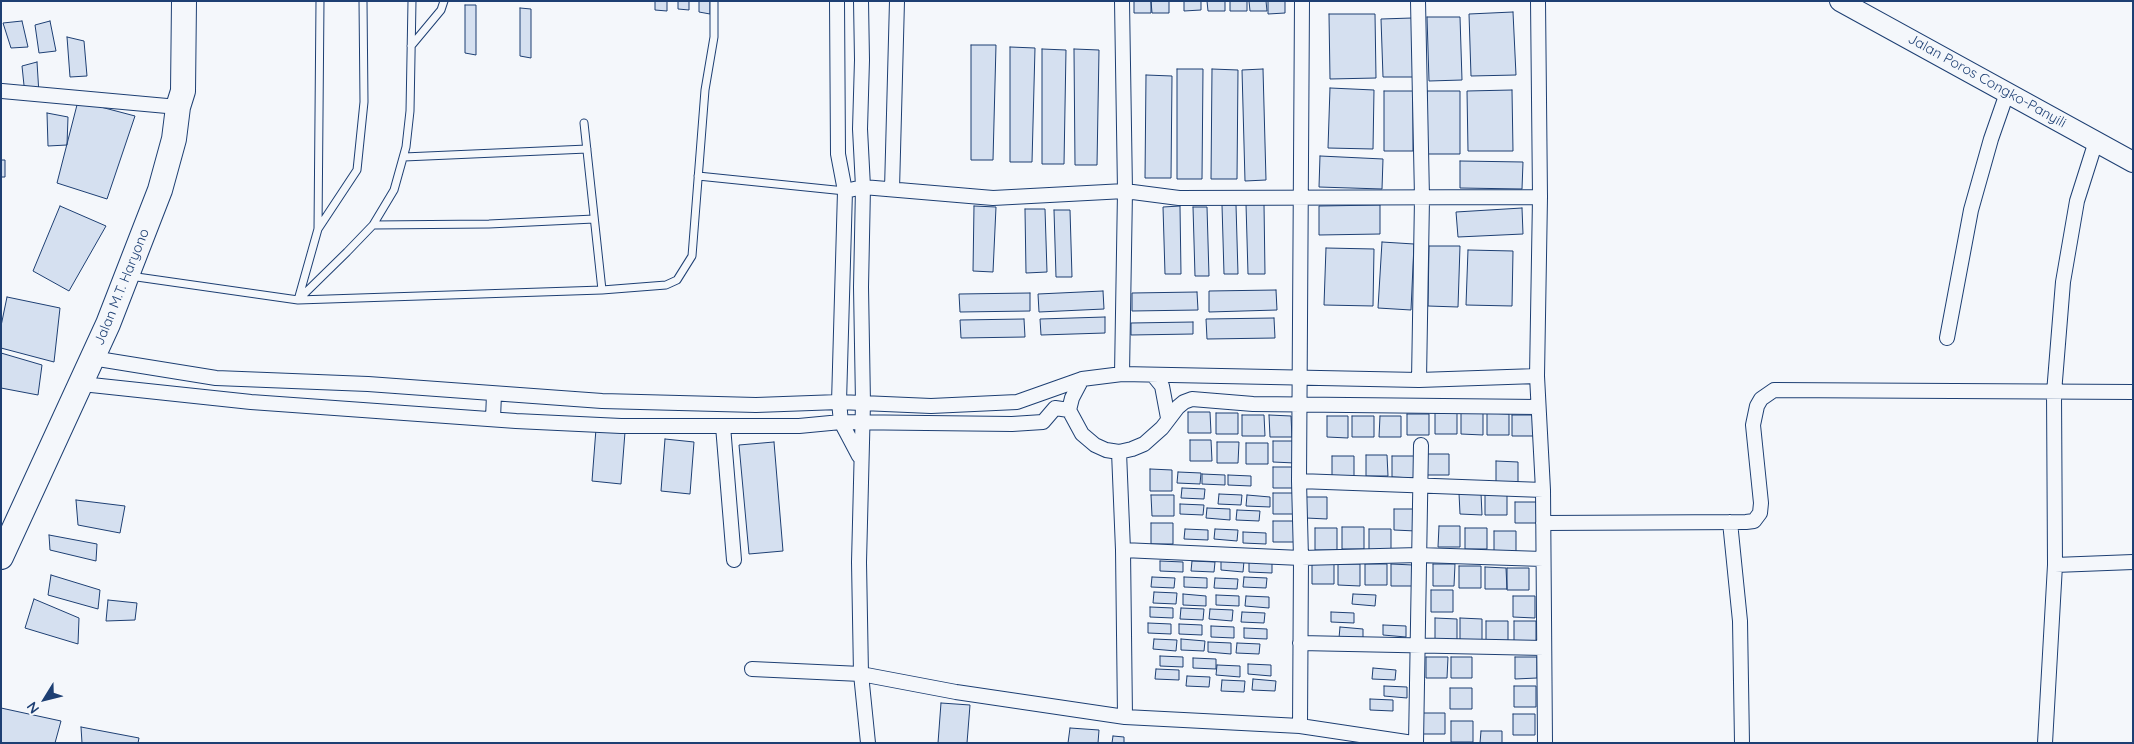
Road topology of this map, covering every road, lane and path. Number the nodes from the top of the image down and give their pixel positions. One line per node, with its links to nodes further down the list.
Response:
1 (184, 1): 18 (highway, Jalan M.T. Haryono)
2 (320, 1): 34 (lane)
3 (363, 1): 34 (lane)
4 (412, 1): 15 (lane)
5 (444, 1): 15 (lane)
6 (714, 1): 24 (lane)
7 (836, 1): 27 (street)
8 (861, 1): 25 (street)
9 (897, 1): 26 (street)
10 (1122, 1): 28 (street)
11 (1302, 1): 30 (street)
12 (1418, 1): 31 (street)
13 (1538, 1): 29 (street)
14 (1840, 1): 17 (main road, Jalan Poros Congko-Panyili)
15 (411, 46): 22 (lane)
16 (2, 91): 18 (street)
17 (2007, 93): 20 (main road, Jalan Poros Congko-Panyili); 38 (street)
18 (178, 107): 35 (highway, Jalan M.T. Haryono)
19 (584, 123): 21 (lane)
20 (2096, 141): 23 (main road, Jalan Poros Congko-Panyili); 48 (street)
21 (587, 149): 22 (lane); 32 (lane)
22 (404, 157): 33 (lane)
23 (2133, 162)
24 (698, 176): 27 (lane); 36 (lane)
25 (863, 187): 26 (street); 27 (street); 51 (street)
26 (892, 189): 28 (street)
27 (845, 191): 50 (street)
28 (1125, 191): 30 (street); 40 (street)
29 (1540, 197): 31 (street); 42 (street)
30 (1301, 198): 31 (street); 43 (street)
31 (1422, 198): 45 (street)
32 (594, 218): 33 (lane); 36 (lane)
33 (373, 225): 37 (lane)
34 (318, 229): 37 (lane)
35 (127, 276): 37 (lane); 39 (highway, Jalan M.T. Haryono)
36 (602, 290): 37 (lane)
37 (298, 300)
38 (1947, 338)
39 (92, 358): 46 (highway, Jalan M.T. Haryono); 49 (street)
40 (1122, 374): 41 (street); 44 (street)
41 (1153, 374): 43 (street); 55 (street)
42 (1537, 376): 45 (street); 53 (street)
43 (1300, 378): 45 (street); 52 (street)
44 (1082, 379): 51 (street); 54 (street)
45 (1418, 380)
46 (82, 384): 56 (street); 70 (highway, Jalan M.T. Haryono)
47 (2133, 392): 48 (street)
48 (2054, 393): 66 (street); 75 (street)
49 (494, 394): 50 (street); 56 (street)
50 (839, 402): 51 (street); 57 (street)
51 (863, 403): 58 (street)
52 (1300, 404): 53 (street); 55 (street); 63 (street)
53 (1538, 407): 65 (street)
54 (1069, 410): 58 (street); 61 (street)
55 (1168, 418): 61 (street)
56 (493, 419): 59 (street)
57 (841, 422): 58 (street); 59 (street); 62 (street)
58 (861, 422): 62 (street)
59 (723, 426): 73 (street)
60 (1421, 445): 64 (street)
61 (1119, 452): 68 (street)
62 (861, 459): 80 (street)
63 (1298, 481): 64 (street); 71 (street)
64 (1420, 485): 65 (street); 69 (street)
65 (1543, 490): 67 (street)
66 (1730, 522): 67 (street); 86 (street)
67 (1543, 523): 72 (street)
68 (1123, 550): 71 (street); 81 (street)
69 (1419, 555): 71 (street); 72 (street); 77 (street)
70 (1, 557)
71 (1301, 558): 76 (street)
72 (1543, 559): 78 (street)
73 (734, 560)
74 (2133, 562): 75 (street)
75 (2055, 565): 87 (street)
76 (1300, 643): 77 (street); 82 (street)
77 (1418, 646): 78 (street); 84 (street)
78 (1544, 648): 85 (street)
79 (752, 669): 80 (street)
80 (861, 674): 81 (street); 83 (street)
81 (1125, 717): 82 (street)
82 (1300, 726): 84 (street)
83 (868, 743)
84 (1414, 743)
85 (1545, 743)
86 (1742, 743)
87 (2045, 743)

